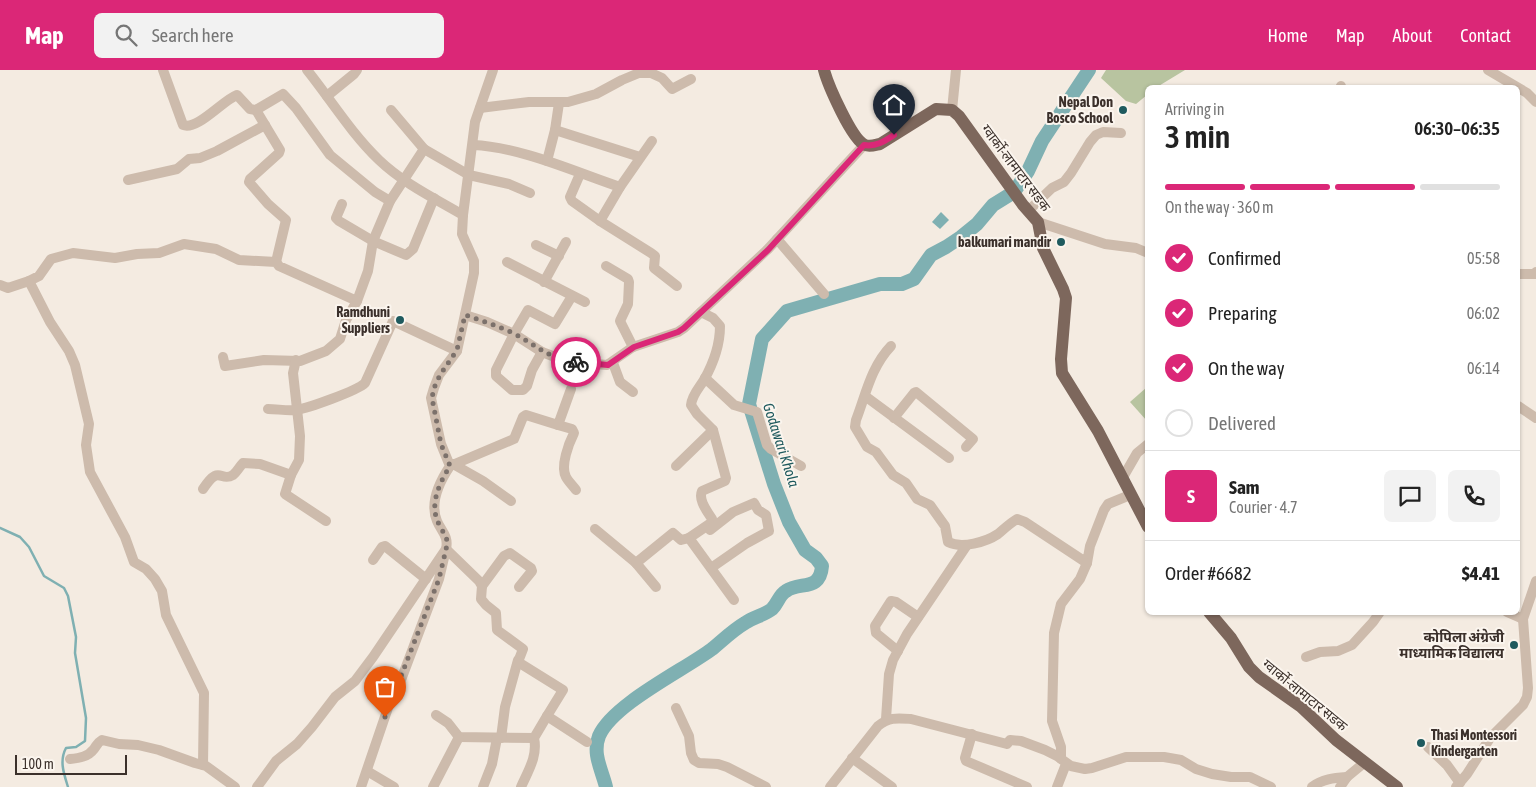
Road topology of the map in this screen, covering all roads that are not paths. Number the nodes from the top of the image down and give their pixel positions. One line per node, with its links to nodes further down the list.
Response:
1 (163, 70): 15 (street)
2 (307, 70): 11 (street)
3 (357, 70): 11 (street)
4 (494, 70): 14 (street)
5 (824, 70): 23 (main road)
6 (956, 70): 17 (street)
7 (1488, 70): 9 (street)
8 (691, 79): 13 (street)
9 (1513, 85)
10 (1520, 89): 12 (street)
11 (327, 96): 29 (street)
12 (1536, 102)
13 (559, 103): 14 (street); 19 (street)
14 (480, 108): 22 (street)
15 (256, 110): 18 (street); 34 (street)
16 (391, 110): 24 (street)
17 (952, 110): 23 (main road); 36 (main road, ग्वार्को-लामाटार सडक)
18 (265, 125): 30 (street); 46 (street)
19 (555, 130): 25 (street); 26 (street)
20 (1121, 134): 36 (street)
21 (652, 141): 25 (street)
22 (473, 145): 26 (street); 28 (street)
23 (864, 145): 40 (street)
24 (424, 149): 28 (street); 29 (street)
25 (640, 157): 31 (street)
26 (547, 161): 27 (street)
27 (580, 174): 31 (street); 38 (street)
28 (469, 175): 32 (street); 37 (street)
29 (403, 179): 33 (street); 34 (street)
30 (128, 180)
31 (620, 187): 38 (street)
32 (530, 193)
33 (434, 198): 37 (street); 41 (street)
34 (390, 201): 41 (street)
35 (342, 204): 41 (street)
36 (1026, 208): 39 (main road, ग्वार्को-लामाटार सडक)
37 (463, 215): 60 (street)
38 (600, 221): 54 (street)
39 (1038, 222): 44 (street); 87 (main road, ग्वार्को-लामाटार सडक)
40 (777, 239): 55 (street); 59 (street)
41 (373, 242): 57 (street)
42 (566, 242): 45 (street)
43 (536, 245): 45 (street)
44 (1145, 252)
45 (559, 256): 52 (street)
46 (276, 262): 51 (street); 57 (street)
47 (507, 262): 52 (street)
48 (606, 266): 63 (street)
49 (1536, 272): 50 (street)
50 (1520, 274)
51 (29, 281): 53 (street); 132 (street)
52 (544, 282): 56 (street)
53 (0, 285)
54 (677, 286)
55 (824, 294)
56 (572, 296): 58 (street); 61 (street)
57 (357, 301): 67 (street)
58 (585, 302)
59 (701, 312): 63 (street); 69 (street)
60 (465, 315): 61 (street); 64 (street)
61 (514, 334): 65 (street); 65 (street)
62 (891, 346): 72 (street)
63 (634, 347): 68 (street)
64 (457, 350): 75 (street); 83 (street)
65 (542, 352): 68 (street)
66 (223, 356): 67 (street)
67 (296, 360): 75 (street)
68 (612, 363): 71 (street)
69 (705, 378): 79 (street); 85 (street)
70 (571, 389): 78 (street)
71 (633, 392)
72 (865, 396): 76 (street); 97 (street)
73 (1520, 407): 77 (street)
74 (268, 408): 75 (street)
75 (296, 410): 86 (street)
76 (894, 418): 81 (street); 82 (street)
77 (1536, 418)
78 (558, 425): 83 (street); 89 (street)
79 (713, 430): 84 (street); 96 (street)
80 (1145, 446): 87 (street)
81 (966, 447)
82 (949, 458)
83 (452, 465): 91 (street); 98 (street)
84 (676, 466)
85 (801, 466)
86 (291, 475): 88 (street); 92 (street)
87 (1122, 480): 90 (main road, ग्वार्को-लामाटार सडक)
88 (203, 489)
89 (576, 490)
90 (1130, 495): 93 (main road, ग्वार्को-लामाटार सडक); 101 (street)
91 (511, 501)
92 (326, 521)
93 (1145, 522)
94 (595, 529): 100 (street)
95 (710, 530): 102 (street)
96 (689, 538): 100 (street); 102 (street)
97 (967, 545): 101 (street); 112 (street)
98 (446, 549): 103 (street); 105 (street); 133 (street)
99 (373, 560): 103 (street)
100 (636, 563): 107 (street)
101 (1087, 563): 130 (street)
102 (711, 568): 108 (street)
103 (426, 579): 137 (street)
104 (1536, 581): 113 (street)
105 (482, 586): 106 (street); 116 (street)
106 (519, 587)
107 (656, 587)
108 (734, 600)
109 (1212, 615): 131 (main road, ग्वार्को-लामाटार सडक)
110 (1378, 615): 115 (street)
111 (1514, 615): 113 (street)
112 (918, 617): 114 (street); 114 (street)
113 (1523, 619): 117 (street)
114 (898, 651): 121 (street)
115 (1306, 657)
116 (518, 660): 120 (street); 124 (street)
117 (1531, 695): 135 (street)
118 (676, 708): 143 (street)
119 (436, 715): 123 (street)
120 (547, 716): 125 (street); 126 (street)
121 (886, 719): 122 (street); 129 (street)
122 (972, 734): 130 (street); 146 (street)
123 (459, 737): 124 (street); 140 (street)
124 (499, 738): 125 (street); 141 (street)
125 (534, 738): 142 (street)
126 (587, 742)
127 (1428, 747): 135 (street)
128 (70, 758): 132 (street)
129 (852, 758): 144 (street); 145 (street)
130 (1064, 761): 147 (street); 148 (street)
131 (1364, 763): 134 (street); 151 (main road, ग्वार्को-लामाटार सडक)
132 (203, 765): 136 (street)
133 (368, 771): 138 (street); 139 (street)
134 (1347, 777): 149 (street); 150 (street)
135 (1458, 785)
136 (235, 787)
137 (257, 787)
138 (361, 787)
139 (394, 787)
140 (433, 787)
141 (483, 787)
142 (520, 787)
143 (766, 787)
144 (830, 787)
145 (892, 787)
146 (1027, 787)
147 (1057, 787)
148 (1271, 787)
149 (1312, 787)
150 (1340, 787)
151 (1397, 787)

